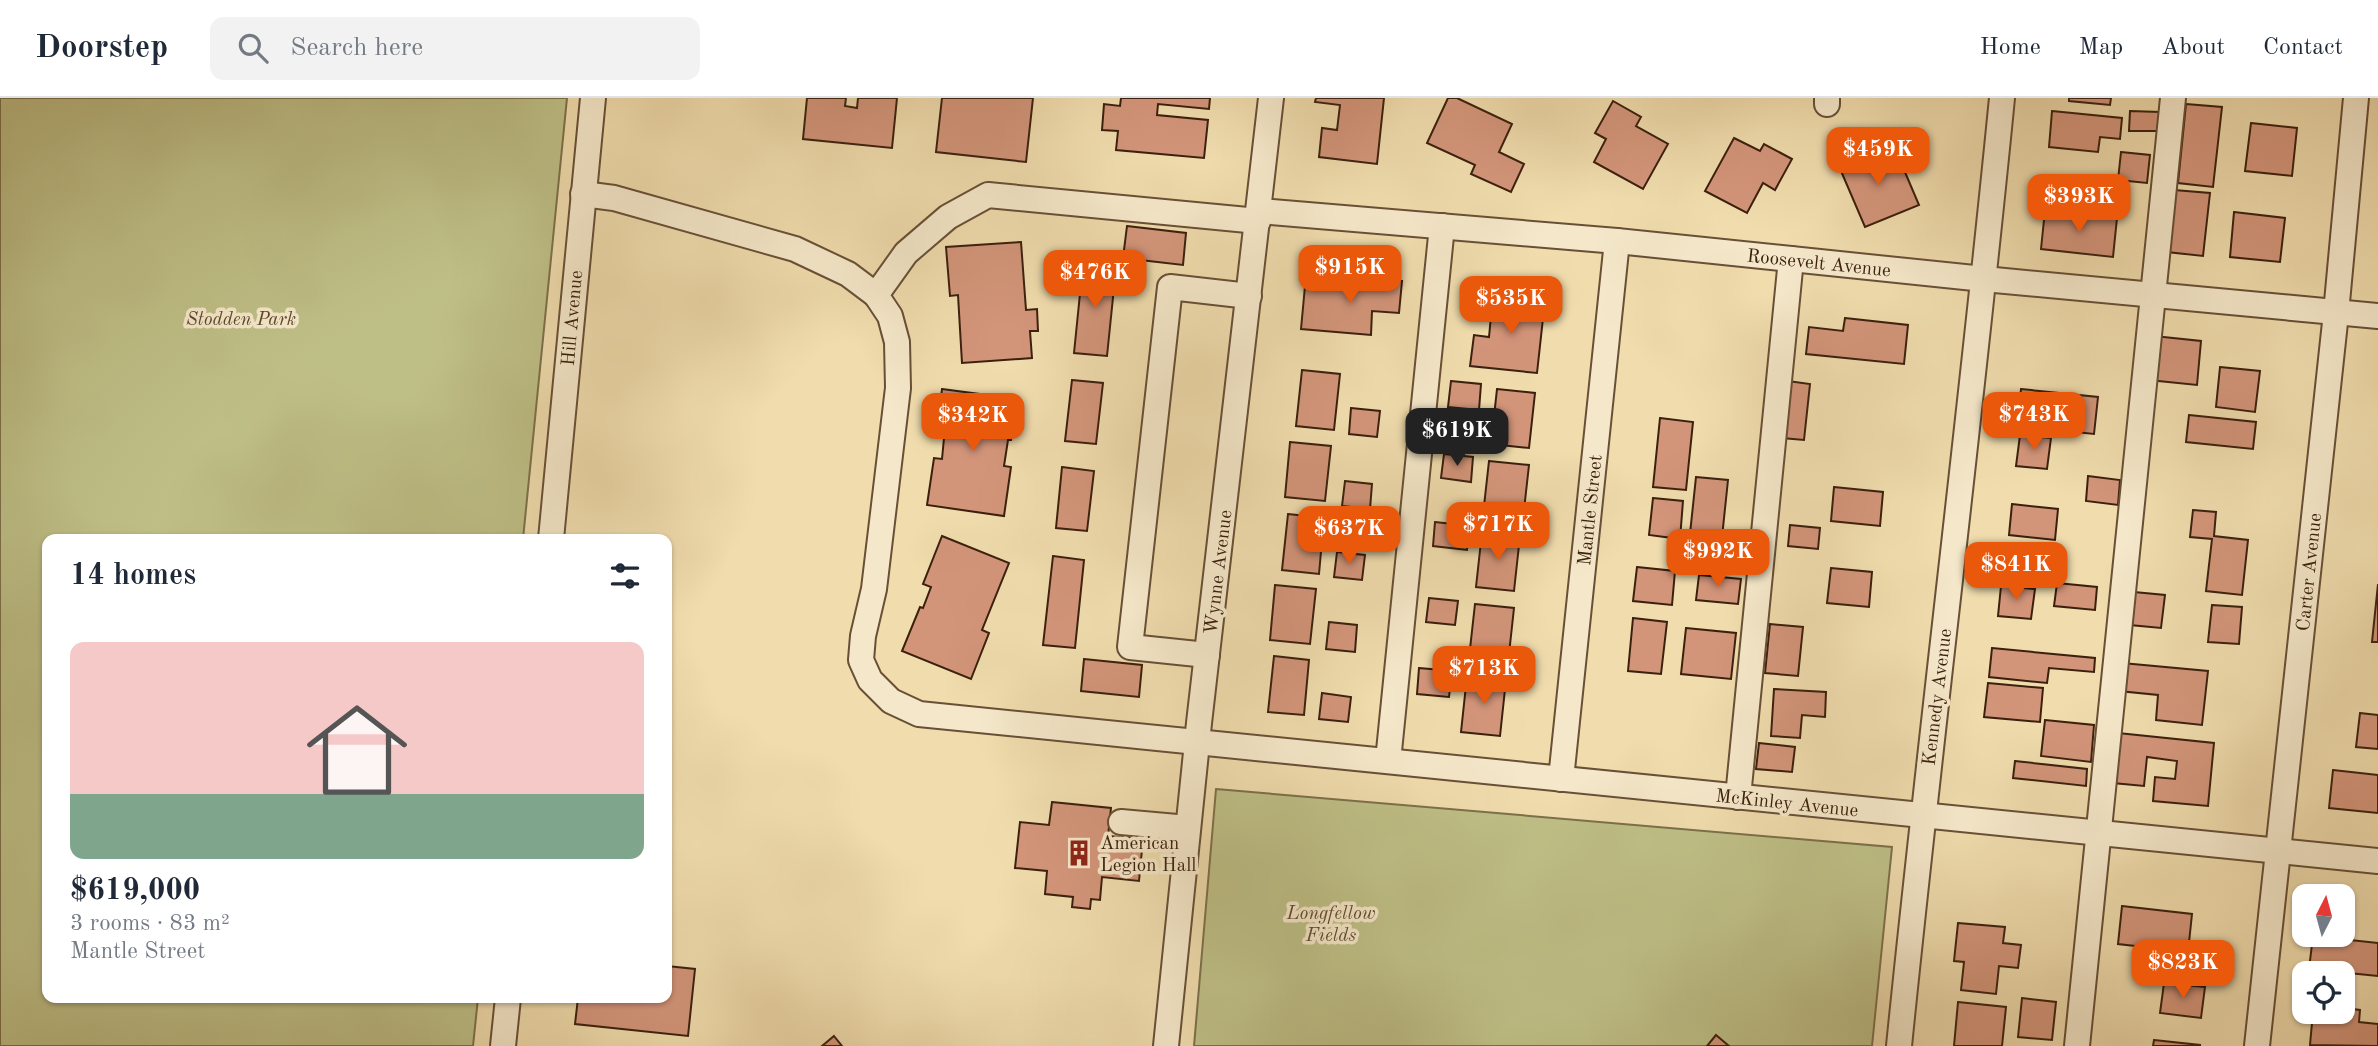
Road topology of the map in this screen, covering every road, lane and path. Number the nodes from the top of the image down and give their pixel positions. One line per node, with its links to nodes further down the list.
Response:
1 (593, 98): 6 (street, Hill Avenue)
2 (1271, 98): 7 (street, Wynne Avenue)
3 (2001, 98): 11 (street, Kennedy Avenue)
4 (2173, 98): 14 (street)
5 (2356, 98): 15 (street, Carter Avenue)
6 (583, 194): 12 (street); 17 (street, Hill Avenue)
7 (1259, 216): 8 (street, Roosevelt Avenue); 12 (street, Roosevelt Avenue); 13 (street, Wynne Avenue)
8 (1442, 226): 9 (street, Roosevelt Avenue); 20 (street)
9 (1617, 241): 10 (street, Roosevelt Avenue); 21 (street, Mantle Street)
10 (1791, 259): 11 (street, Roosevelt Avenue); 22 (street)
11 (1984, 279): 14 (street, Roosevelt Avenue); 23 (street, Kennedy Avenue)
12 (876, 295): 19 (street, McKinley Avenue)
13 (1249, 296): 18 (street, Wynne Avenue); 18 (street)
14 (2155, 296): 15 (street, Roosevelt Avenue); 26 (street)
15 (2336, 313): 16 (street, Roosevelt Avenue); 27 (street, Carter Avenue)
16 (2378, 316)
17 (551, 534)
18 (1207, 655): 19 (street, Wynne Avenue)
19 (1197, 742): 20 (street, McKinley Avenue); 25 (street, Wynne Avenue)
20 (1388, 761): 21 (street, McKinley Avenue)
21 (1561, 779): 22 (street, McKinley Avenue)
22 (1738, 797): 23 (street, McKinley Avenue)
23 (1922, 816): 26 (street, McKinley Avenue); 32 (street, Kennedy Avenue)
24 (1121, 822): 25 (street)
25 (1188, 828): 31 (street, Wynne Avenue)
26 (2099, 833): 27 (street, McKinley Avenue); 33 (street)
27 (2277, 851): 28 (street, McKinley Avenue); 34 (street, Carter Avenue)
28 (2378, 861)
29 (507, 1003): 30 (street)
30 (503, 1046)
31 (1166, 1046)
32 (1899, 1046)
33 (2077, 1046)
34 (2257, 1046)

